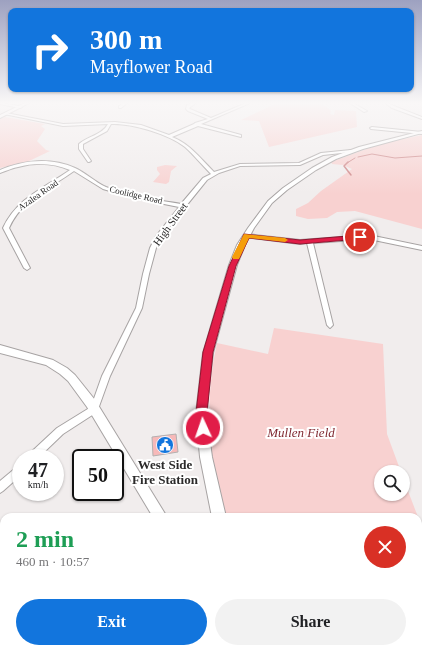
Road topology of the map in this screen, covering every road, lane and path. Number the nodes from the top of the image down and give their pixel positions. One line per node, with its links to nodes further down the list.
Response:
1 (100, 133): 9 (street)
2 (159, 133): 7 (street)
3 (176, 133): 7 (street)
4 (231, 133): 6 (street)
5 (420, 133): 8 (main road, High Street)
6 (240, 136)
7 (168, 137): 12 (street)
8 (351, 151): 12 (street, High Street); 14 (main road)
9 (89, 161)
10 (74, 169): 11 (street, Coolidge Road); 13 (street, Coolidge Road); 17 (street, Azalea Road)
11 (0, 172)
12 (214, 174): 13 (street, High Street)
13 (183, 206): 20 (street, High Street)
14 (246, 236): 15 (street); 25 (main road)
15 (310, 242): 16 (street); 18 (street)
16 (422, 248)
17 (27, 268)
18 (330, 325)
19 (0, 349): 20 (main road)
20 (94, 409): 21 (street); 24 (main road)
21 (40, 449)
22 (12, 478): 23 (street)
23 (2, 487)
24 (158, 513)
25 (217, 513)

